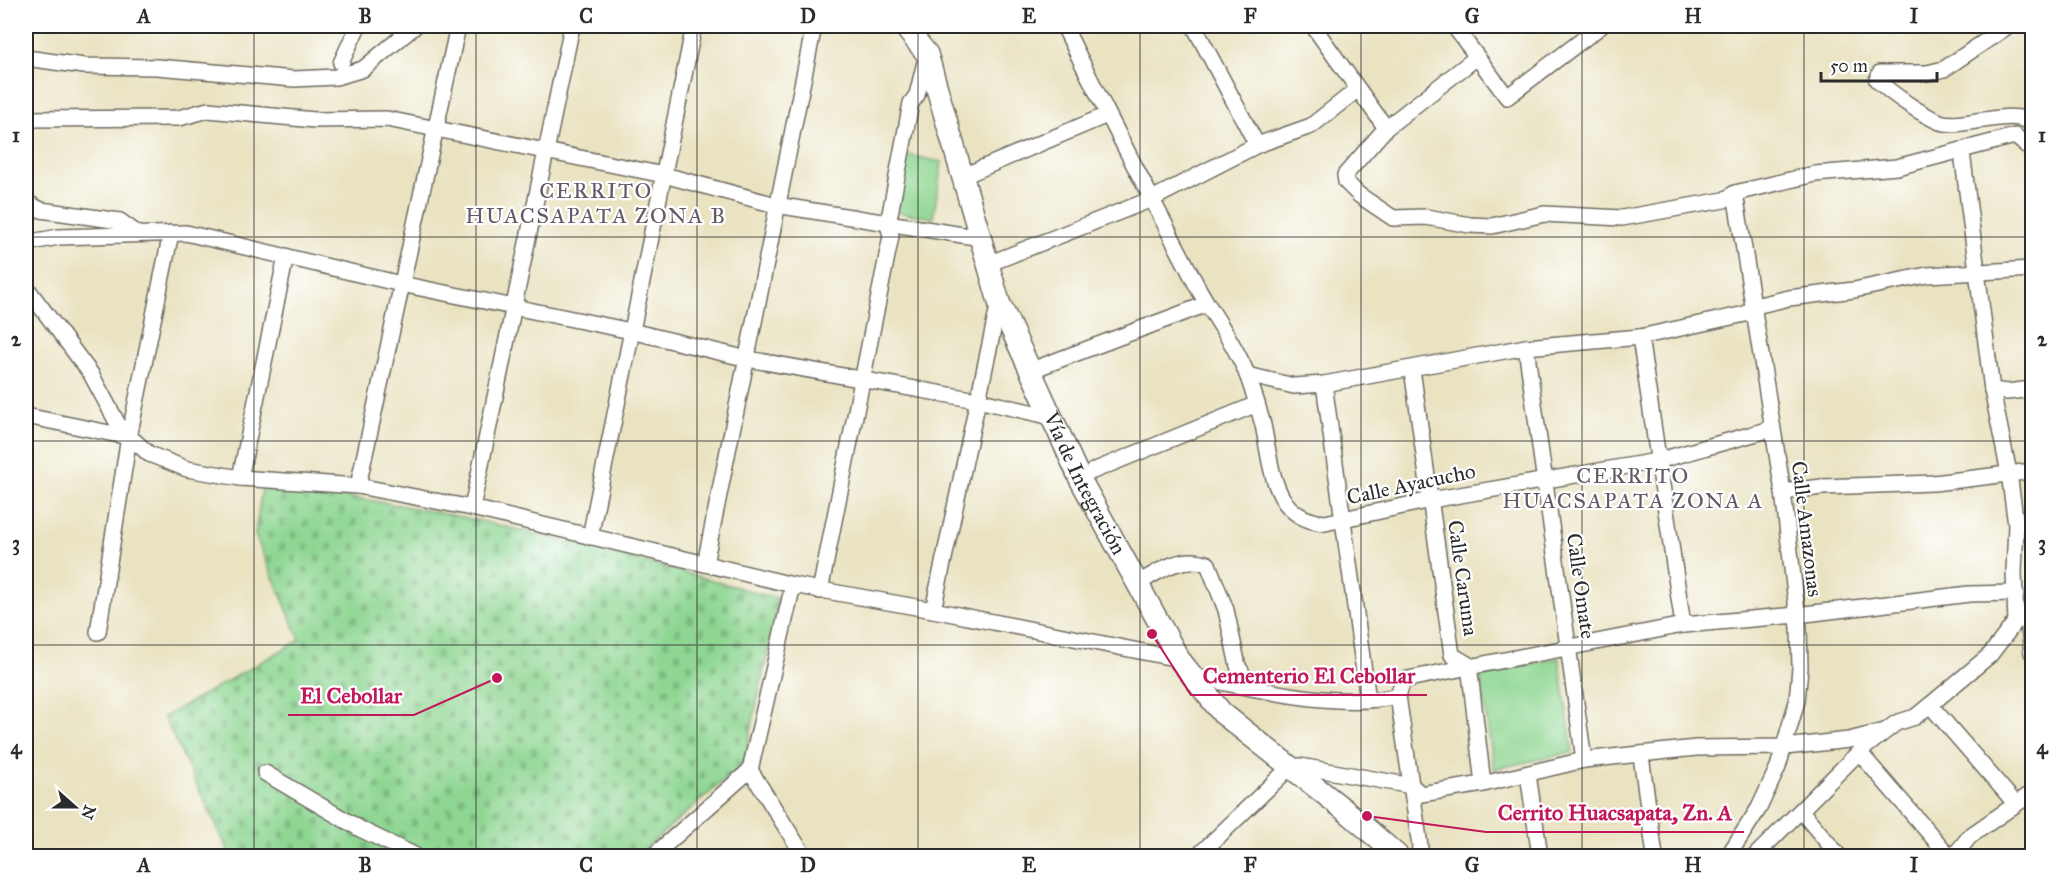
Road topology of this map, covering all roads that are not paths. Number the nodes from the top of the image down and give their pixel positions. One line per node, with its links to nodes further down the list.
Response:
1 (358, 26): 17 (street)
2 (415, 26): 16 (street)
3 (458, 26): 23 (street)
4 (572, 26): 26 (street)
5 (694, 26): 28 (street)
6 (814, 26): 33 (street)
7 (1064, 26): 19 (street, Calle Ayacucho)
8 (1194, 26): 24 (street)
9 (1313, 26): 18 (street)
10 (1454, 26): 15 (street)
11 (1601, 26): 15 (street)
12 (2008, 26): 21 (street)
13 (914, 28): 14 (main road, Vía de Integración)
14 (927, 54): 29 (main road, Vía de Integración); 34 (street)
15 (1477, 57): 22 (street)
16 (26, 58)
17 (340, 63)
18 (1358, 89): 22 (street); 24 (street)
19 (1107, 115): 29 (street); 31 (street, Calle Ayacucho)
20 (26, 119): 23 (street)
21 (2032, 124)
22 (1386, 128): 30 (street)
23 (435, 129): 26 (street); 43 (street)
24 (1257, 145): 31 (street)
25 (2032, 150): 27 (street)
26 (545, 151): 28 (street); 47 (street)
27 (1962, 152): 30 (street); 42 (street)
28 (664, 175): 33 (street); 49 (street)
29 (961, 177): 37 (main road, Vía de Integración)
30 (1735, 194): 48 (street, Calle Amazonas)
31 (1152, 199): 40 (street); 46 (street, Calle Ayacucho)
32 (26, 202): 36 (street)
33 (776, 205): 34 (street); 52 (street)
34 (888, 224): 37 (street); 56 (street)
35 (171, 233): 36 (street); 39 (street); 65 (street)
36 (138, 234): 38 (street)
37 (981, 238): 40 (main road, Vía de Integración)
38 (26, 243)
39 (286, 256): 43 (street); 70 (street)
40 (988, 264): 45 (main road, Vía de Integración)
41 (2032, 269): 42 (street)
42 (1979, 272): 48 (street); 59 (street)
43 (401, 284): 47 (street); 72 (street)
44 (26, 287): 65 (street)
45 (999, 302): 54 (main road, Vía de Integración); 60 (street)
46 (1207, 304): 54 (street); 55 (street, Calle Ayacucho)
47 (512, 306): 49 (street); 75 (street)
48 (1755, 306): 50 (street); 64 (street, Calle Amazonas)
49 (631, 331): 52 (street); 77 (street)
50 (1640, 337): 51 (street); 66 (street)
51 (1526, 347): 53 (street); 71 (street, Calle Omate)
52 (748, 359): 56 (street); 78 (street)
53 (1412, 369): 57 (street); 74 (street, Calle Caruma)
54 (1029, 371): 63 (main road, Vía de Integración)
55 (1247, 375): 57 (street); 61 (street, Calle Ayacucho)
56 (862, 380): 60 (street); 81 (street)
57 (1324, 384): 76 (street)
58 (2032, 389): 59 (street)
59 (1992, 390): 69 (street)
60 (977, 399): 63 (street); 83 (street)
61 (1257, 404): 67 (street); 76 (street, Calle Ayacucho)
62 (26, 416): 65 (street)
63 (1052, 417): 80 (main road, Vía de Integración)
64 (1771, 429): 66 (street, Calle Ayacucho); 73 (street, Calle Amazonas)
65 (129, 437): 70 (street); 87 (street)
66 (1657, 460): 71 (street, Calle Ayacucho); 86 (street)
67 (1093, 471)
68 (2032, 471): 69 (street)
69 (2009, 473): 73 (street); 82 (street)
70 (240, 478): 72 (street)
71 (1545, 479): 74 (street, Calle Ayacucho); 88 (street, Calle Omate)
72 (358, 486): 75 (street)
73 (1783, 492): 84 (street, Calle Amazonas)
74 (1431, 500): 76 (street, Calle Ayacucho); 90 (street, Calle Caruma)
75 (472, 508): 77 (street)
76 (1341, 520): 94 (street)
77 (590, 537): 78 (street)
78 (705, 564): 79 (street)
79 (793, 585): 81 (street); 102 (street)
80 (1136, 585): 91 (main road, Vía de Integración); 92 (street)
81 (820, 591): 83 (street)
82 (2016, 593): 84 (street); 85 (street)
83 (933, 610): 91 (street)
84 (1797, 615): 86 (street); 97 (street, Calle Amazonas)
85 (2025, 615): 89 (street); 95 (street)
86 (1683, 625): 88 (street)
87 (98, 632)
88 (1568, 647): 90 (street); 100 (street, Calle Omate)
89 (2032, 653)
90 (1469, 665): 93 (street); 105 (street, Calle Caruma)
91 (1185, 667): 92 (street); 101 (main road, Vía de Integración)
92 (1250, 687): 94 (street)
93 (1398, 696): 94 (street); 106 (street)
94 (1368, 700)
95 (1930, 705): 96 (street); 108 (street)
96 (1885, 731): 97 (street); 98 (street)
97 (1785, 747): 99 (street); 118 (street, Calle Amazonas)
98 (1859, 752): 109 (street); 121 (street)
99 (1641, 756): 100 (street); 117 (street)
100 (1584, 760): 104 (street)
101 (1290, 767): 106 (street); 113 (street); 114 (main road, Vía de Integración)
102 (750, 770): 111 (street); 112 (street)
103 (265, 773): 110 (street)
104 (1528, 774): 105 (street); 116 (street)
105 (1483, 784): 106 (street)
106 (1412, 786): 115 (street)
107 (2032, 793): 108 (street)
108 (2015, 803): 122 (street)
109 (1802, 812): 119 (street); 120 (street)
110 (416, 856)
111 (653, 856)
112 (804, 856)
113 (1198, 856)
114 (1398, 856)
115 (1419, 856)
116 (1540, 856)
117 (1655, 856)
118 (1728, 856)
119 (1755, 856)
120 (1839, 856)
121 (1949, 856)
122 (1954, 856)

